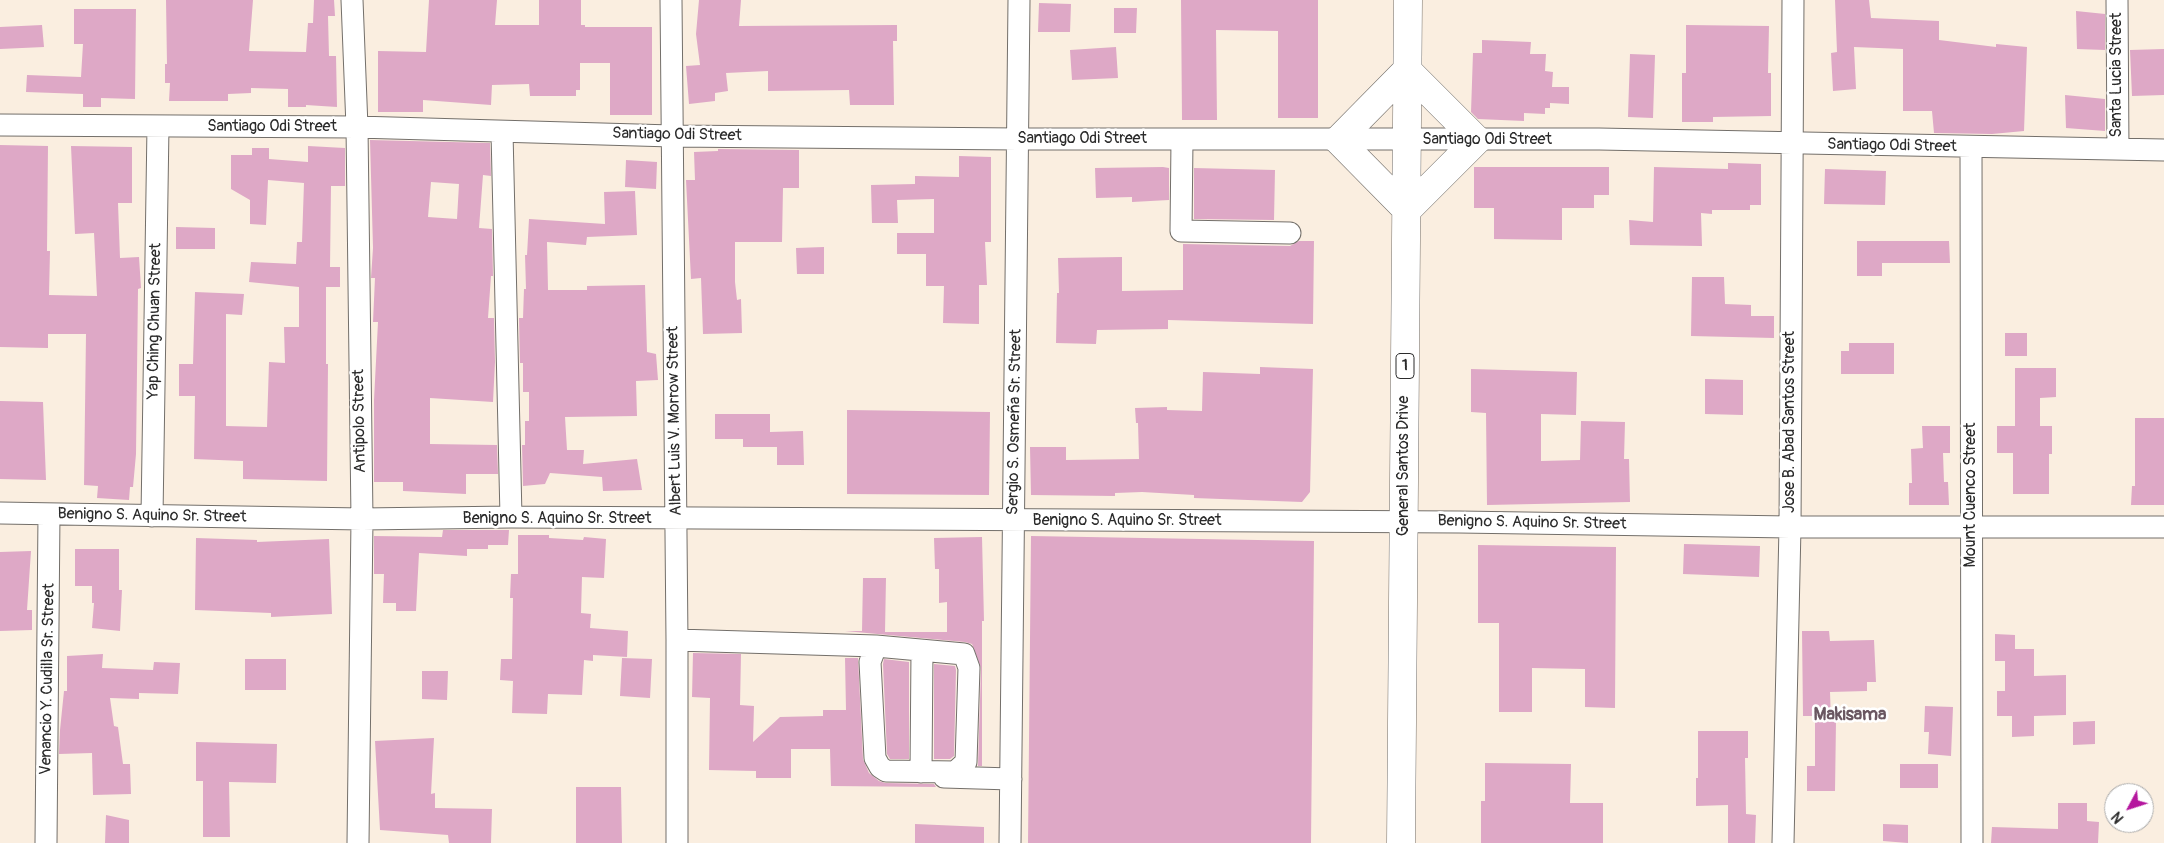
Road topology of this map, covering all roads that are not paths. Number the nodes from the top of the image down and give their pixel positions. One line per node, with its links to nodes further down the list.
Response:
1 (352, 0): 10 (street, Antipolo Street)
2 (671, 0): 12 (street, Albert Luis V. Morrow Street)
3 (1019, 0): 13 (street, Sergio S. Osmeña Sr. Street)
4 (1408, 0): 7 (highway, General Santos Drive / 1)
5 (1793, 0): 18 (street, Jose B. Abad Santos Street)
6 (2117, 0): 20 (street, Santa Lucia Street)
7 (1407, 70): 15 (highway); 16 (highway, General Santos Drive / 1); 17 (highway)
8 (0, 125): 9 (street, Santiago Odi Street)
9 (158, 126): 10 (street, Santiago Odi Street); 26 (street, Yap Ching Chuan Street)
10 (357, 127): 11 (street, Santiago Odi Street); 28 (street, Antipolo Street)
11 (502, 132): 12 (street, Santiago Odi Street); 27 (street)
12 (672, 136): 13 (street, Santiago Odi Street); 29 (street, Albert Luis V. Morrow Street)
13 (1018, 139): 14 (street, Santiago Odi Street); 30 (street, Sergio S. Osmeña Sr. Street)
14 (1182, 140): 15 (street, Santiago Odi Street); 23 (street)
15 (1338, 140): 16 (street, Santiago Odi Street); 22 (highway)
16 (1407, 140): 17 (street, Santiago Odi Street); 22 (highway, General Santos Drive / 1)
17 (1477, 140): 18 (street, Santiago Odi Street); 22 (highway)
18 (1792, 144): 19 (street, Santiago Odi Street); 32 (street, Jose B. Abad Santos Street)
19 (1971, 147): 20 (street, Santiago Odi Street); 33 (street, Mount Cuenco Street)
20 (2118, 149): 21 (street, Santiago Odi Street)
21 (2164, 150)
22 (1407, 210): 31 (highway, General Santos Drive / 1)
23 (1290, 233)
24 (0, 513): 25 (street, Benigno S. Aquino Sr. Street)
25 (49, 514): 26 (street, Benigno S. Aquino Sr. Street); 42 (street, Venancio Y. Cudilla Sr. Street)
26 (152, 516): 28 (street, Benigno S. Aquino Sr. Street)
27 (511, 518): 28 (street, Benigno S. Aquino Sr. Street); 29 (street, Benigno S. Aquino Sr. Street)
28 (362, 519): 43 (street, Antipolo Street)
29 (676, 520): 30 (street, Benigno S. Aquino Sr. Street); 35 (street, Albert Luis V. Morrow Street)
30 (1014, 520): 31 (street, Benigno S. Aquino Sr. Street); 40 (street, Sergio S. Osmeña Sr. Street)
31 (1404, 522): 32 (street, Benigno S. Aquino Sr. Street); 41 (highway, General Santos Drive / 1)
32 (1790, 527): 33 (street, Benigno S. Aquino Sr. Street); 46 (street, Jose B. Abad Santos Street)
33 (1971, 527): 34 (street, Benigno S. Aquino Sr. Street); 47 (street, Mount Cuenco Street)
34 (2164, 527)
35 (677, 640): 36 (street); 44 (street, Albert Luis V. Morrow Street)
36 (876, 646): 37 (street); 38 (street)
37 (922, 651): 39 (street); 39 (street)
38 (886, 771): 39 (street); 40 (street)
39 (921, 772)
40 (1011, 779): 45 (street, Sergio S. Osmeña Sr. Street)
41 (1401, 840)
42 (46, 843)
43 (358, 843)
44 (677, 843)
45 (1010, 843)
46 (1783, 843)
47 (1972, 843)

